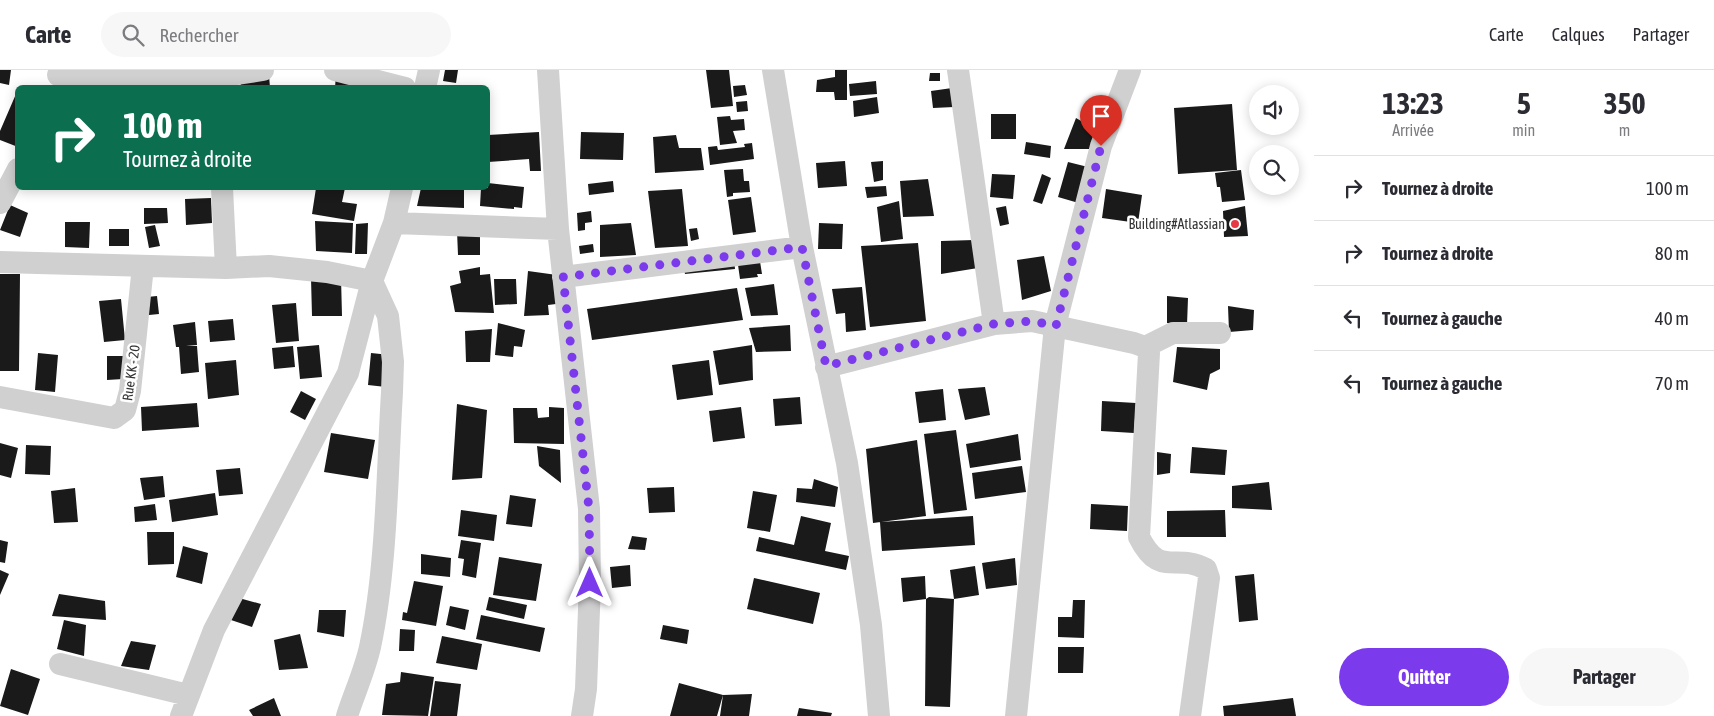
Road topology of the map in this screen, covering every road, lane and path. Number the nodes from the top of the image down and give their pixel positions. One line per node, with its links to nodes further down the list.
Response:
1 (263, 70): 9 (street)
2 (335, 70): 10 (street)
3 (429, 70): 11 (street)
4 (548, 70): 17 (street)
5 (773, 70): 18 (street)
6 (958, 70): 24 (street)
7 (1130, 70): 25 (street)
8 (57, 78): 9 (street)
9 (217, 82)
10 (394, 85)
11 (426, 85)
12 (15, 175): 15 (street)
13 (222, 190): 21 (street)
14 (402, 190): 16 (street)
15 (0, 203)
16 (394, 223): 17 (street); 23 (street)
17 (558, 230): 22 (street)
18 (802, 247): 22 (street); 28 (street)
19 (0, 262): 20 (street)
20 (143, 266): 21 (street); 29 (street, Rue KK - 20)
21 (226, 268): 23 (street)
22 (563, 277): 33 (street)
23 (372, 281): 31 (street); 32 (street)
24 (994, 324): 25 (street); 28 (street)
25 (1056, 326): 27 (street); 35 (street)
26 (1220, 333): 27 (street)
27 (1145, 347): 36 (street)
28 (826, 366): 34 (street)
29 (0, 396)
30 (60, 664): 31 (street)
31 (185, 706)
32 (347, 716)
33 (582, 716)
34 (879, 716)
35 (1016, 716)
36 (1190, 716)

